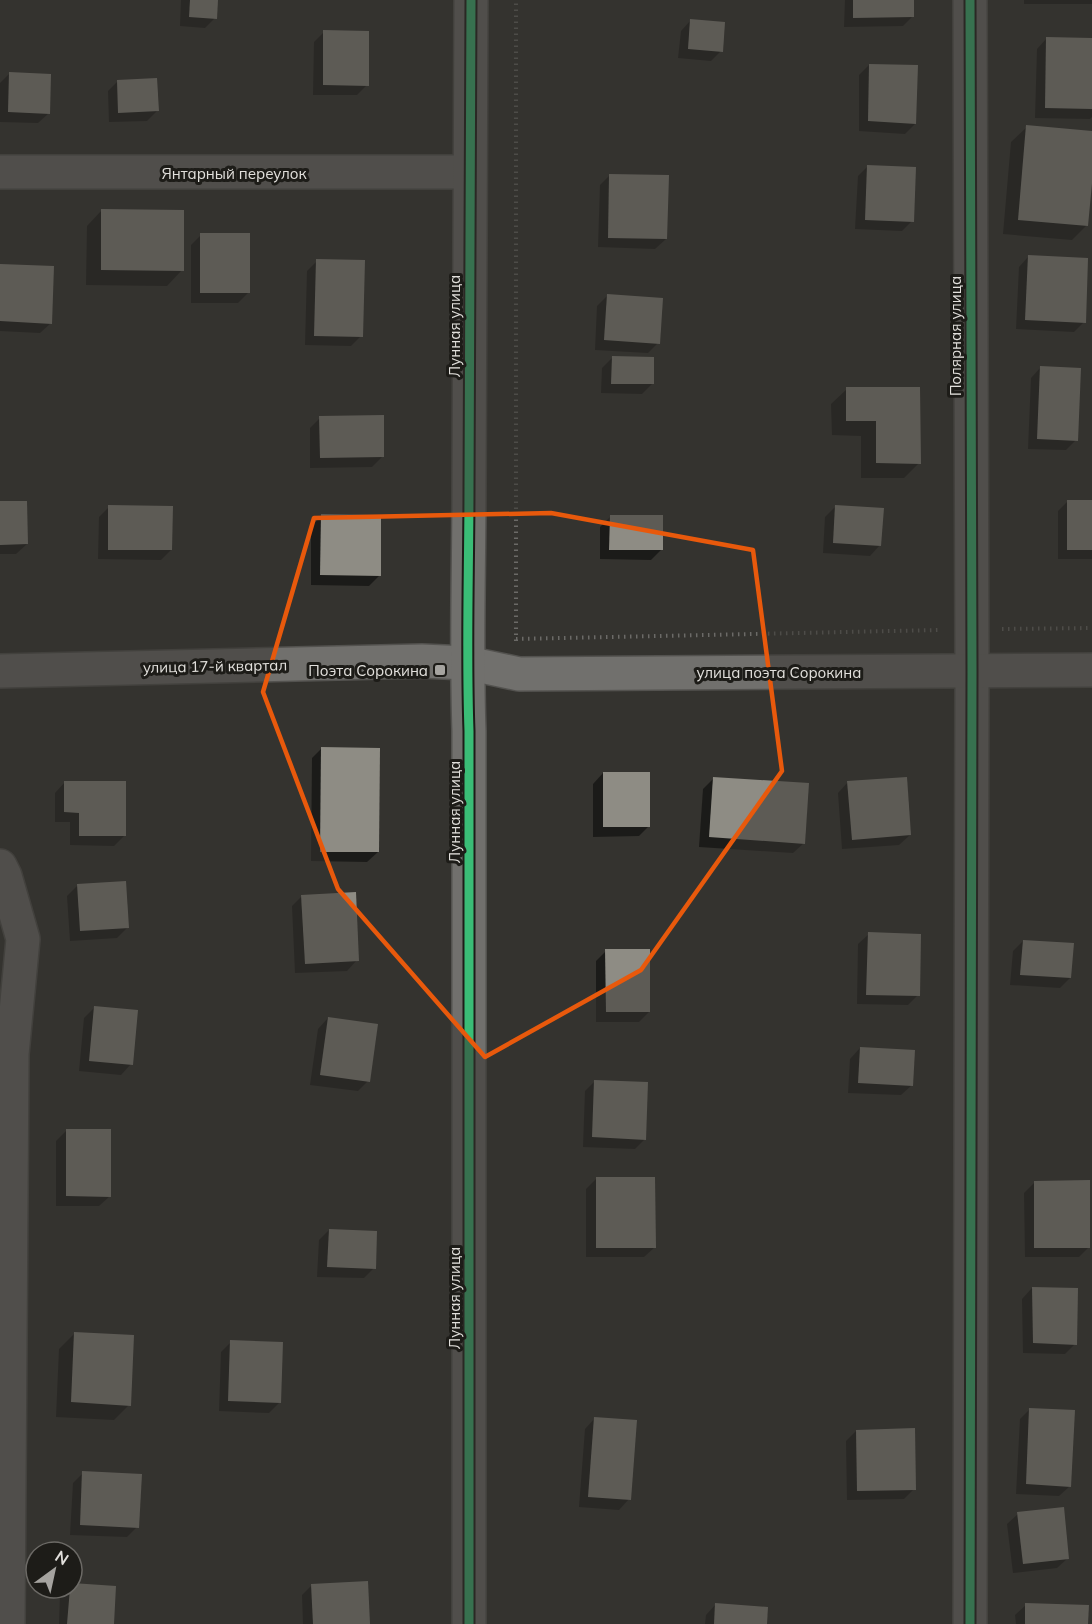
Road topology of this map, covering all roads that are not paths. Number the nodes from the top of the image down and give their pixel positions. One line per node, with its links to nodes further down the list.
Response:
1 (471, 0): 4 (street, Лунная улица)
2 (970, 0): 7 (street, Полярная улица)
3 (0, 172): 4 (street, Янтарный переулок)
4 (469, 172): 5 (street, Лунная улица)
5 (467, 663): 7 (street, улица поэта Сорокина); 8 (street, улица 17-й квартал); 11 (street, Лунная улица)
6 (1092, 670): 7 (street, улица поэта Сорокина)
7 (972, 671): 12 (street, Полярная улица)
8 (2, 674)
9 (0, 866): 10 (street)
10 (8, 1624)
11 (469, 1624)
12 (970, 1624)

